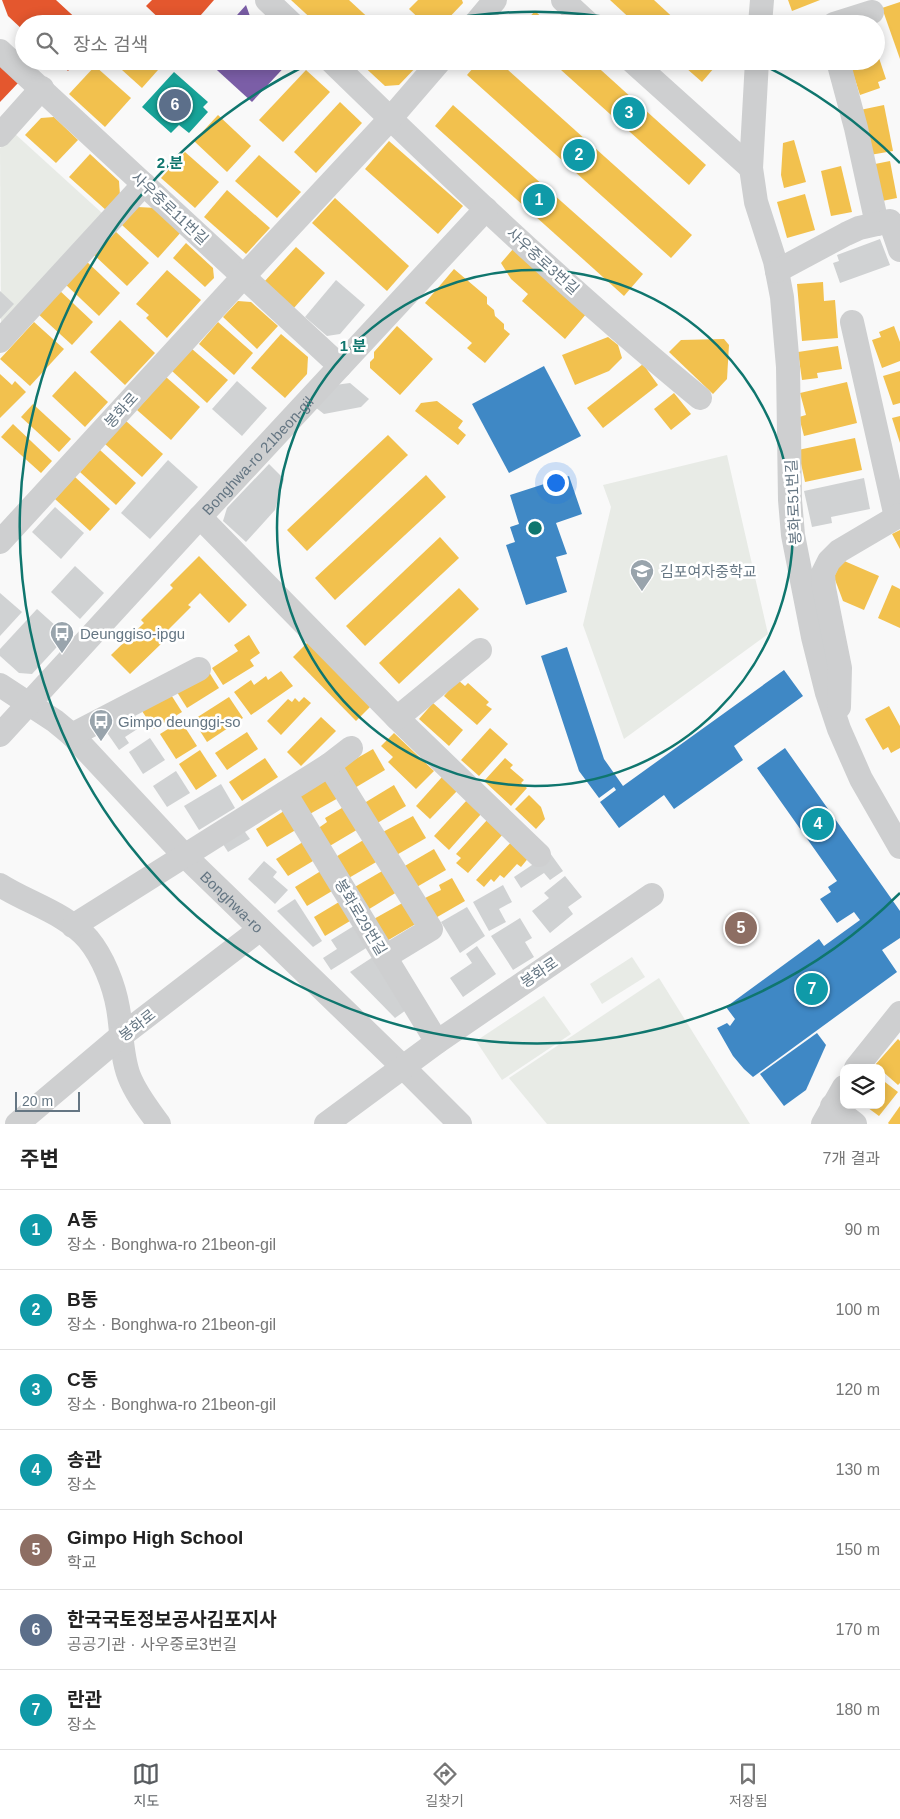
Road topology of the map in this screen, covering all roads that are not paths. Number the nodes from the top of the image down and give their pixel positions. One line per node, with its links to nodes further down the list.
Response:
1 (267, 0): 6 (street)
2 (495, 0): 7 (street)
3 (563, 0): 8 (street)
4 (762, 0): 9 (street)
5 (872, 12): 10 (street)
6 (283, 15)
7 (482, 15)
8 (579, 15)
9 (761, 15)
10 (862, 15)
11 (0, 51): 12 (street, 사우중로11번길)
12 (15, 64)
13 (22, 70): 19 (street, 사우중로11번길)
14 (340, 70): 20 (street, 사우중로3번길)
15 (432, 70): 20 (street)
16 (642, 70): 22 (street)
17 (756, 70): 22 (street, 봉화로51번길)
18 (840, 70): 25 (street)
19 (42, 88): 21 (street); 23 (street, 사우중로11번길)
20 (390, 119): 24 (street, 사우중로3번길); 28 (street, 봉화로)
21 (0, 135)
22 (751, 168): 27 (street, 봉화로51번길)
23 (144, 184): 28 (street, 사우중로11번길); 30 (street)
24 (486, 209): 31 (street, Bonghwa-ro 21beon-gil); 32 (street, 사우중로3번길)
25 (884, 222): 26 (street); 27 (street)
26 (900, 250)
27 (777, 271): 41 (street, 봉화로51번길)
28 (243, 277): 31 (street, 사우중로11번길); 35 (street, 봉화로)
29 (852, 322): 33 (street, 봉화로51번길)
30 (0, 341)
31 (340, 366): 34 (street, Bonghwa-ro 21beon-gil)
32 (700, 398)
33 (898, 516): 41 (street, 봉화로51번길)
34 (200, 517): 39 (street, Bonghwa-ro 21beon-gil); 40 (street)
35 (0, 542)
36 (480, 650): 40 (street)
37 (199, 669): 42 (street)
38 (0, 685): 39 (street, Bonghwa-ro)
39 (30, 704): 42 (street, Bonghwa-ro); 43 (street, Bonghwa-ro 21beon-gil)
40 (397, 718): 49 (street)
41 (839, 729): 47 (street, 봉화로51번길)
42 (72, 735): 48 (street, Bonghwa-ro)
43 (0, 736)
44 (351, 748): 45 (street)
45 (329, 765): 46 (street); 54 (street)
46 (285, 792): 48 (street); 54 (street, 봉화로29번길)
47 (900, 847)
48 (184, 855): 52 (street); 53 (street, Bonghwa-ro)
49 (539, 855)
50 (0, 886): 52 (street)
51 (652, 895): 57 (street, 봉화로)
52 (73, 926): 56 (street)
53 (259, 930): 56 (street, 봉화로); 59 (street, Bonghwa-ro)
54 (385, 957): 57 (street, 봉화로29번길)
55 (896, 1025): 58 (street)
56 (121, 1036): 61 (street, 봉화로); 62 (street)
57 (437, 1042): 59 (street, 봉화로)
58 (860, 1064)
59 (403, 1067): 63 (street, 봉화로); 64 (street, Bonghwa-ro)
60 (833, 1106): 65 (street)
61 (17, 1124)
62 (160, 1124)
63 (326, 1124)
64 (460, 1124)
65 (856, 1124)

